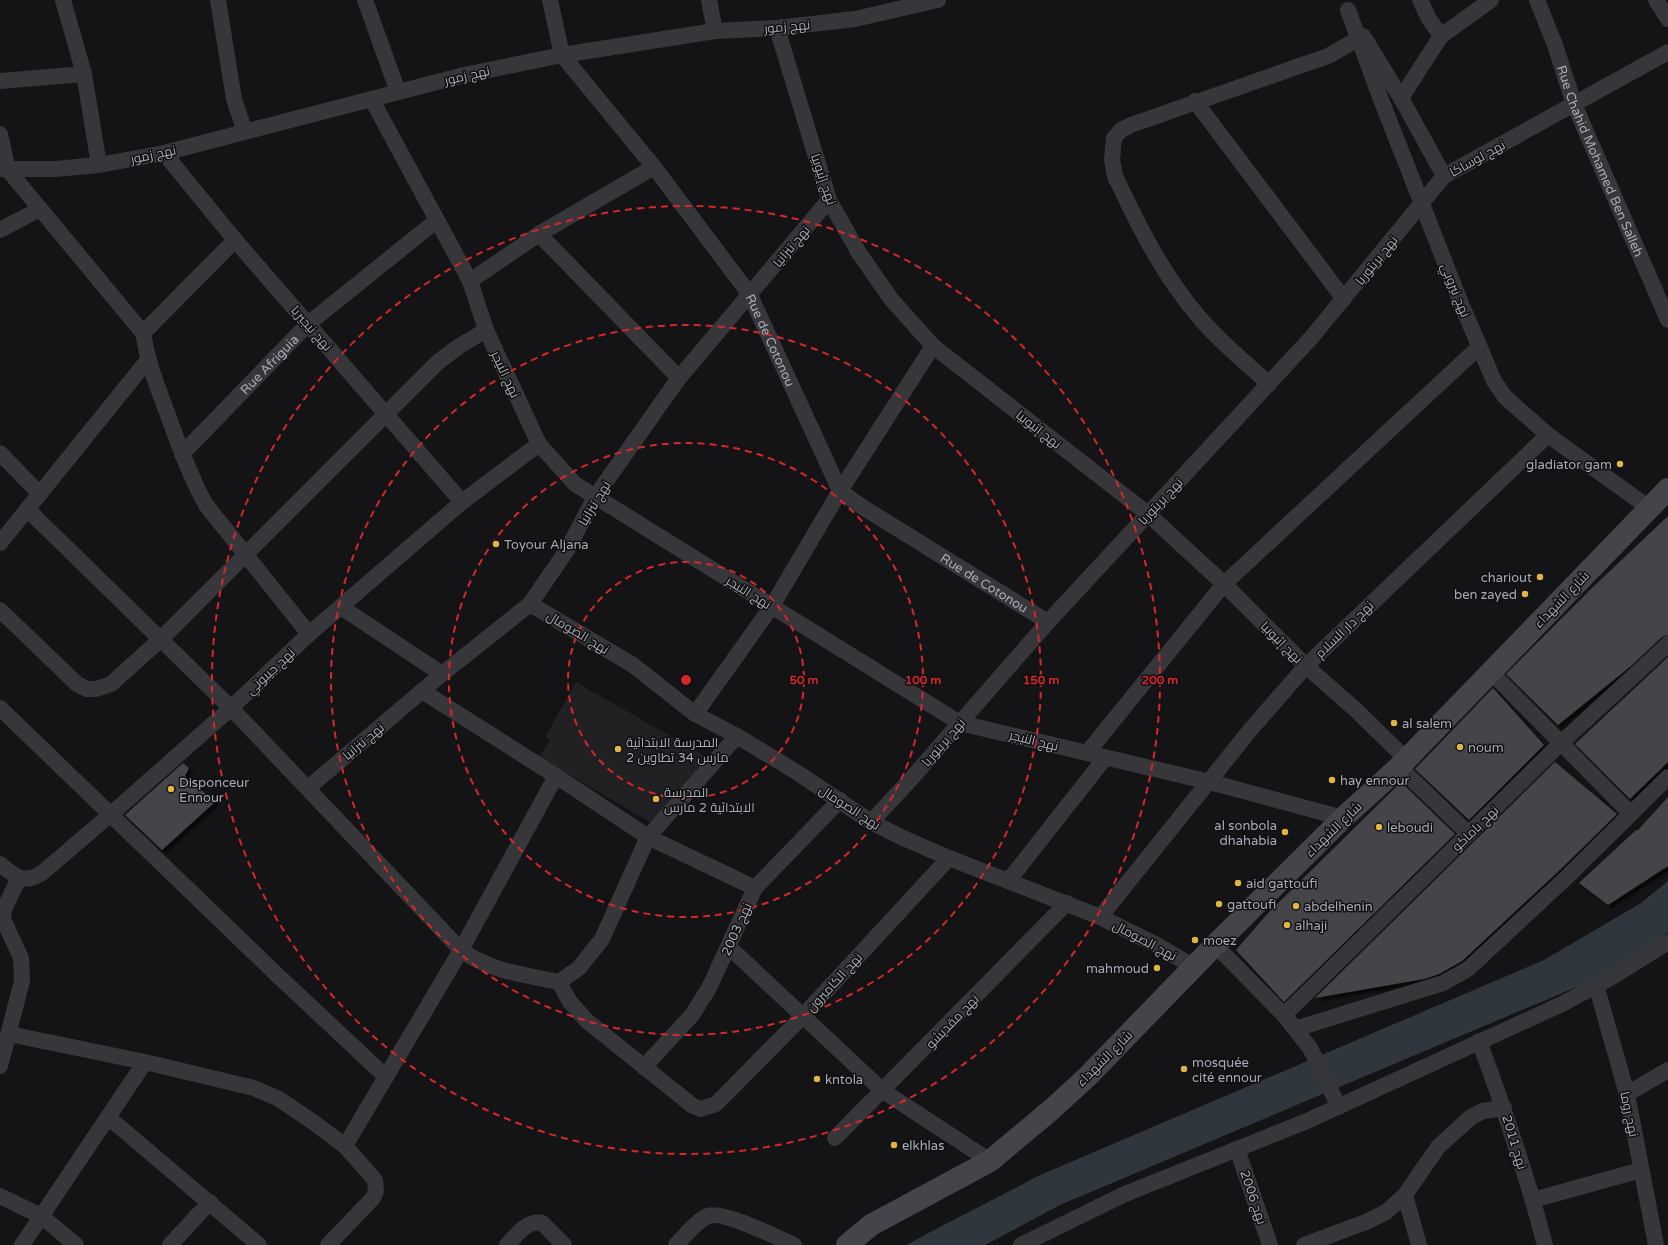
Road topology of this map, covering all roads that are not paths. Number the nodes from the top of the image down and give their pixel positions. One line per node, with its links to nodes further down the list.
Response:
1 (63, 0): 20 (street)
2 (218, 0): 27 (street)
3 (365, 0): 22 (street)
4 (550, 0): 19 (street, Rue de Cotonou)
5 (709, 0): 15 (street)
6 (938, 0): 12 (street, نهج زمور)
7 (1420, 0): 16 (street)
8 (1491, 0): 16 (street)
9 (1537, 0): 26 (street, Rue Chahid Mohamed Ben Salleh)
10 (1656, 0): 13 (street)
11 (1345, 5): 17 (street, نهج لوساكا)
12 (876, 7): 14 (street, نهج زمور)
13 (1668, 19)
14 (777, 28): 15 (street, نهج زمور); 34 (street, نهج إثيوبيا)
15 (715, 31): 19 (street, نهج زمور)
16 (1441, 36): 23 (street)
17 (1361, 37): 23 (street, نهج لوساكا); 25 (street); 35 (street, نهج نيروبي)
18 (1668, 52): 26 (street, نهج لوساكا)
19 (562, 55): 22 (street, نهج زمور); 31 (street, Rue de Cotonou)
20 (84, 74): 21 (street); 30 (street)
21 (0, 81)
22 (398, 92): 24 (street, نهج زمور)
23 (1401, 98): 33 (street, نهج لوساكا)
24 (372, 100): 27 (street, نهج زمور); 37 (street, نهج النيجر)
25 (1195, 102): 43 (street); 52 (street)
26 (1574, 104): 33 (street, نهج لوساكا); 44 (street, Rue Chahid Mohamed Ben Salleh)
27 (245, 132): 29 (street, نهج زمور)
28 (0, 134): 32 (street)
29 (164, 153): 30 (street, نهج زمور); 40 (street, نهج نيجيريا)
30 (99, 165): 32 (street, نهج زمور)
31 (654, 167): 39 (street); 42 (street, Rue de Cotonou)
32 (4, 169): 36 (street)
33 (1444, 176): 35 (street, نهج بريتوريا)
34 (829, 200): 42 (street, نهج تنزانيا); 48 (street, نهج إثيوبيا)
35 (1423, 203): 43 (street, نهج بريتوريا); 49 (street, نهج نيروبي)
36 (40, 209): 38 (street); 47 (street)
37 (436, 221): 41 (street, نهج النيجر); 45 (street, Rue Afriguia)
38 (0, 230)
39 (539, 234): 41 (street); 51 (street)
40 (236, 240): 45 (street, نهج نيجيريا); 47 (street)
41 (470, 282): 46 (street, نهج النيجر)
42 (750, 295): 51 (street, نهج تنزانيا); 59 (street, Rue de Cotonou)
43 (1344, 299): 52 (street, نهج بريتوريا)
44 (1668, 320)
45 (308, 324): 53 (street, نهج نيجيريا); 57 (street, Rue Afriguia)
46 (486, 330): 53 (street); 55 (street, نهج النيجر)
47 (143, 333): 50 (street)
48 (933, 346): 59 (street); 65 (street, نهج إثيوبيا)
49 (1480, 347): 54 (street, نهج نيروبي); 68 (street)
50 (147, 361): 57 (street); 60 (street)
51 (679, 378): 61 (street, نهج تنزانيا)
52 (1269, 384): 65 (street, نهج بريتوريا)
53 (385, 413): 62 (street, نهج نيجيريا); 67 (street)
54 (1548, 435): 63 (street, نهج نيروبي); 77 (street, نهج دار السلام)
55 (539, 444): 61 (street, نهج النيجر); 62 (street, نهج جيبوتي)
56 (0, 453): 60 (street)
57 (182, 454): 67 (street)
58 (1668, 489): 63 (main road, شارع الشهداء)
59 (840, 491): 70 (street); 73 (street, Rue de Cotonou)
60 (40, 494): 64 (street)
61 (595, 497): 69 (street, نهج تنزانيا); 70 (street, نهج النيجر)
62 (462, 502): 71 (street, نهج جيبوتي)
63 (1649, 508): 78 (main road, شارع الشهداء)
64 (27, 509): 66 (street); 75 (street)
65 (1148, 514): 68 (street, نهج إثيوبيا); 73 (street, نهج بريتوريا)
66 (0, 543)
67 (246, 553): 74 (street); 75 (street)
68 (1224, 584): 77 (street, نهج إثيوبيا); 87 (street)
69 (530, 604): 79 (street, نهج تنزانيا); 83 (street, نهج الصومال)
70 (772, 606): 83 (street); 84 (street, نهج النيجر)
71 (341, 607): 74 (street, نهج جيبوتي); 79 (street)
72 (0, 610): 75 (street)
73 (1048, 622): 84 (street, نهج بريتوريا)
74 (309, 634): 82 (street, نهج جيبوتي)
75 (161, 638): 82 (street)
76 (1668, 644): 86 (street, نهج باماكو)
77 (1306, 666): 89 (street, نهج إثيوبيا); 92 (street, نهج دار السلام)
78 (1491, 672): 86 (street); 89 (main road, شارع الشهداء)
79 (442, 674): 80 (street, نهج تنزانيا)
80 (422, 691): 90 (street); 93 (street, نهج تنزانيا)
81 (0, 708): 95 (street)
82 (231, 708): 93 (street); 95 (street, نهج جيبوتي)
83 (695, 714): 85 (street, نهج الصومال)
84 (960, 722): 87 (street, نهج النيجر); 98 (street, نهج بريتوريا)
85 (738, 736): 94 (street, نهج الصومال); 100 (street)
86 (1562, 742): 96 (street); 99 (street, نهج باماكو)
87 (1087, 753): 88 (street, نهج النيجر)
88 (1105, 758): 92 (street, نهج النيجر); 104 (street)
89 (1403, 763): 97 (main road, شارع الشهداء); 99 (street, نهج إثيوبيا)
90 (556, 776): 100 (street); 111 (street)
91 (1668, 777): 96 (street)
92 (1210, 782): 97 (street, نهج النيجر); 107 (street, نهج دار السلام)
93 (308, 788): 111 (street)
94 (840, 800): 98 (street, نهج الصومال); 105 (street, نهج 2003)
95 (111, 814): 103 (street, نهج جيبوتي); 124 (street)
96 (1631, 814): 117 (street)
97 (1343, 818): 109 (main road, شارع الشهداء)
98 (871, 822): 101 (street, نهج الصومال)
99 (1469, 834): 115 (street, نهج باماكو)
100 (648, 837): 105 (street); 113 (street)
101 (949, 858): 104 (street, نهج الصومال); 116 (street, نهج الكاميرون)
102 (0, 864): 103 (street)
103 (19, 878): 118 (street)
104 (1009, 880): 106 (street, نهج الصومال)
105 (755, 888): 110 (street, نهج 2003)
106 (1067, 903): 107 (street, نهج الصومال); 125 (street, نهج مقديشو)
107 (1100, 917): 112 (street, نهج الصومال)
108 (1668, 942): 114 (street)
109 (1215, 945): 112 (main road, شارع الشهداء); 115 (street)
110 (729, 947): 116 (street); 122 (street, نهج 2003)
111 (461, 950): 113 (street); 124 (street)
112 (1194, 967): 133 (main road, شارع الشهداء)
113 (559, 982): 122 (street)
114 (1596, 985): 119 (street); 126 (street, نهج روما)
115 (1284, 1015): 117 (street)
116 (802, 1017): 122 (street, نهج الكاميرون); 125 (street)
117 (1295, 1029): 127 (street)
118 (8, 1034): 120 (street); 121 (street)
119 (1479, 1041): 127 (street); 128 (street, نهج 2011)
120 (144, 1062): 129 (street); 131 (street)
121 (0, 1066)
122 (644, 1067)
123 (1668, 1070): 126 (street)
124 (386, 1077): 131 (street)
125 (883, 1091): 130 (street, نهج مقديشو); 133 (street)
126 (1627, 1094): 134 (street, نهج روما)
127 (1337, 1103): 132 (street)
128 (1504, 1108): 135 (street); 137 (street, نهج 2011)
129 (108, 1117): 138 (street); 139 (street)
130 (835, 1138)
131 (345, 1146): 145 (street)
132 (1237, 1149): 140 (street); 151 (street, نهج 2006)
133 (990, 1161): 150 (main road, شارع الشهداء)
134 (1642, 1170): 137 (street); 155 (street, نهج روما)
135 (1405, 1195): 152 (street); 153 (street)
136 (0, 1196): 139 (street)
137 (1533, 1200): 154 (street, نهج 2011)
138 (210, 1202): 143 (street); 144 (street)
139 (41, 1216): 141 (street); 142 (street)
140 (1027, 1243)
141 (22, 1245)
142 (76, 1245)
143 (170, 1245)
144 (259, 1245)
145 (328, 1245)
146 (507, 1245): 147 (street)
147 (564, 1245)
148 (676, 1245): 149 (street)
149 (794, 1245)
150 (847, 1245)
151 (1270, 1245)
152 (1304, 1245)
153 (1419, 1245)
154 (1545, 1245)
155 (1656, 1245)

